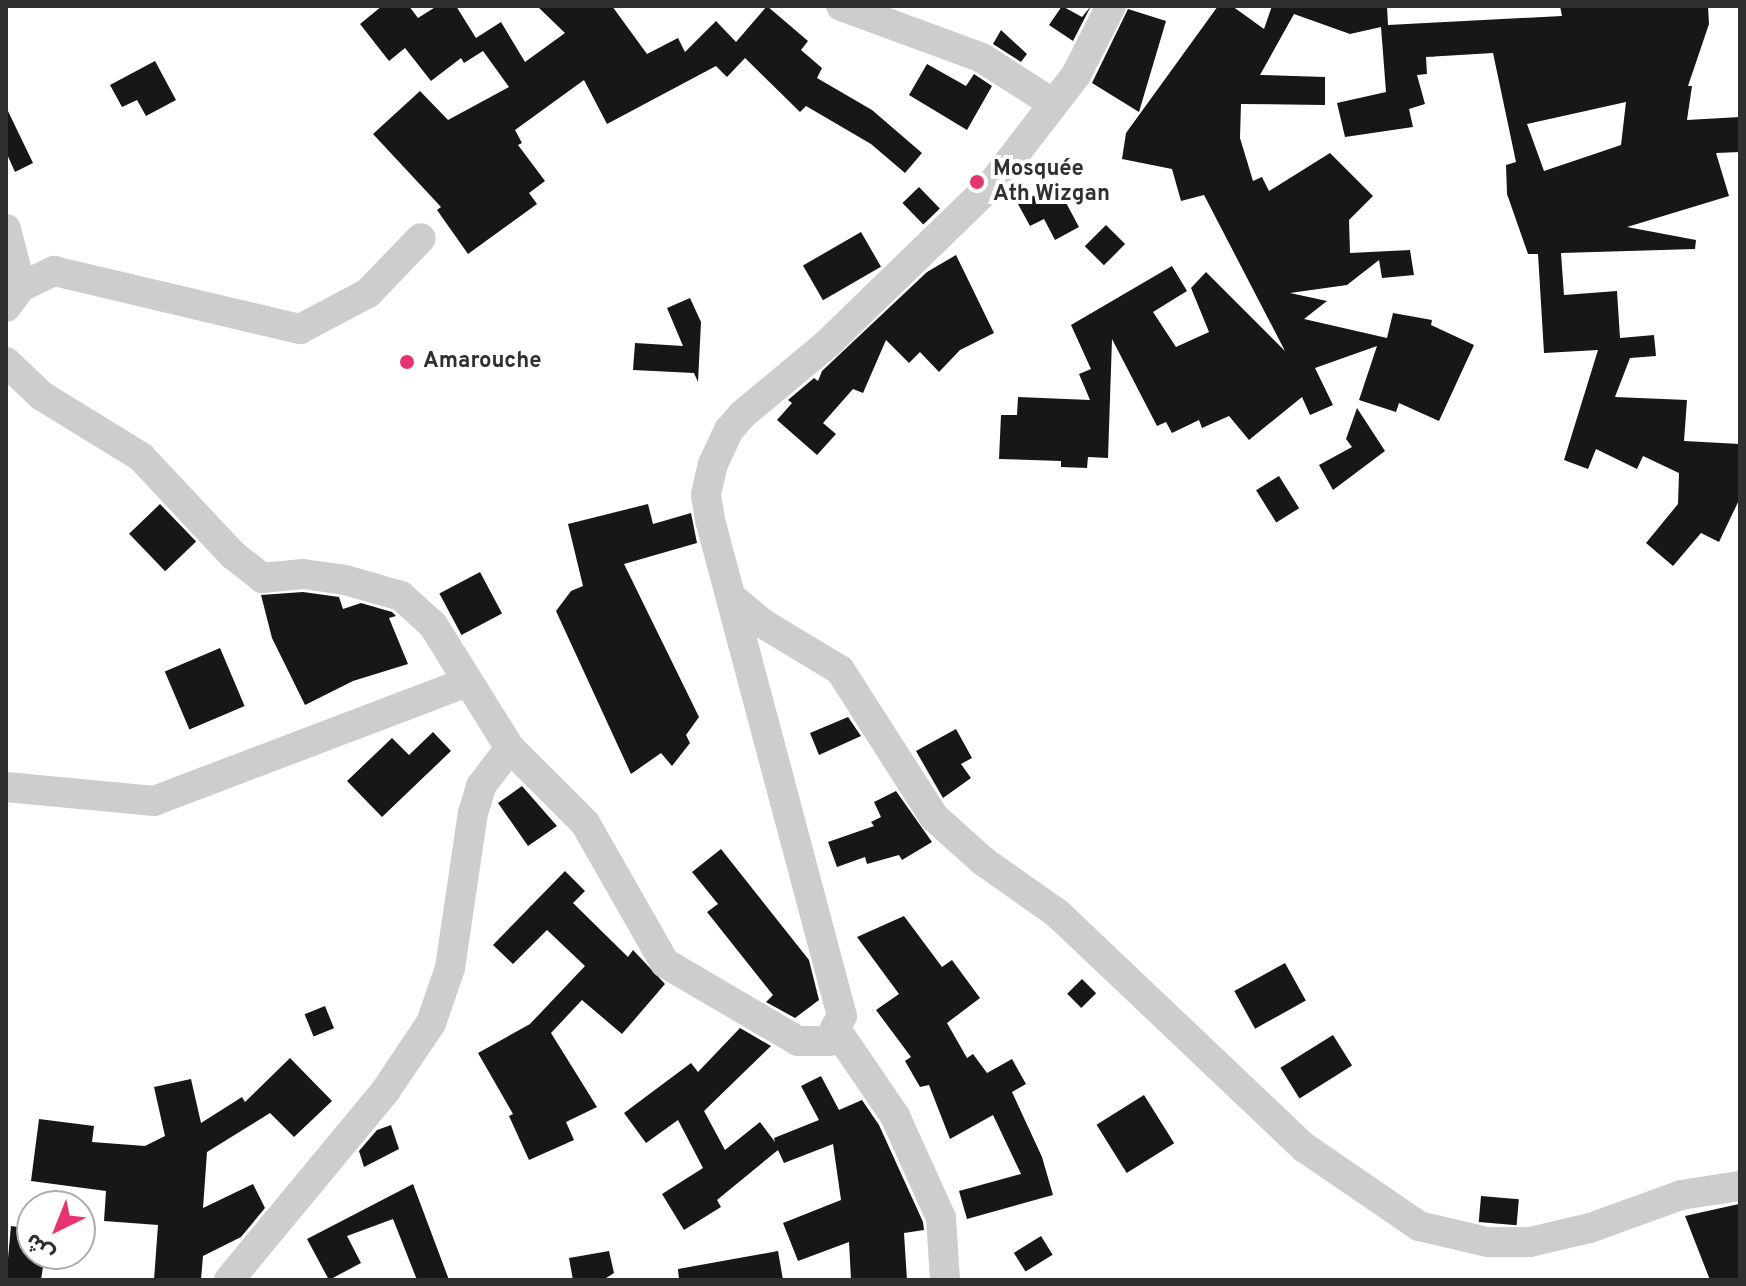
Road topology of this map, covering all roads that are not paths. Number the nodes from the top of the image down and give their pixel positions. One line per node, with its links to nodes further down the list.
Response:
1 (841, 6): 3 (street)
2 (1111, 6): 4 (street)
3 (887, 15): 4 (street)
4 (1054, 104): 9 (street)
5 (6, 229): 7 (street)
6 (421, 238): 7 (street)
7 (13, 297)
8 (6, 362): 10 (street)
9 (731, 597): 13 (street); 14 (street)
10 (467, 682): 11 (street); 12 (street)
11 (510, 748): 13 (street); 15 (street)
12 (6, 787)
13 (835, 1028): 16 (street)
14 (1740, 1186)
15 (229, 1280)
16 (945, 1280)

